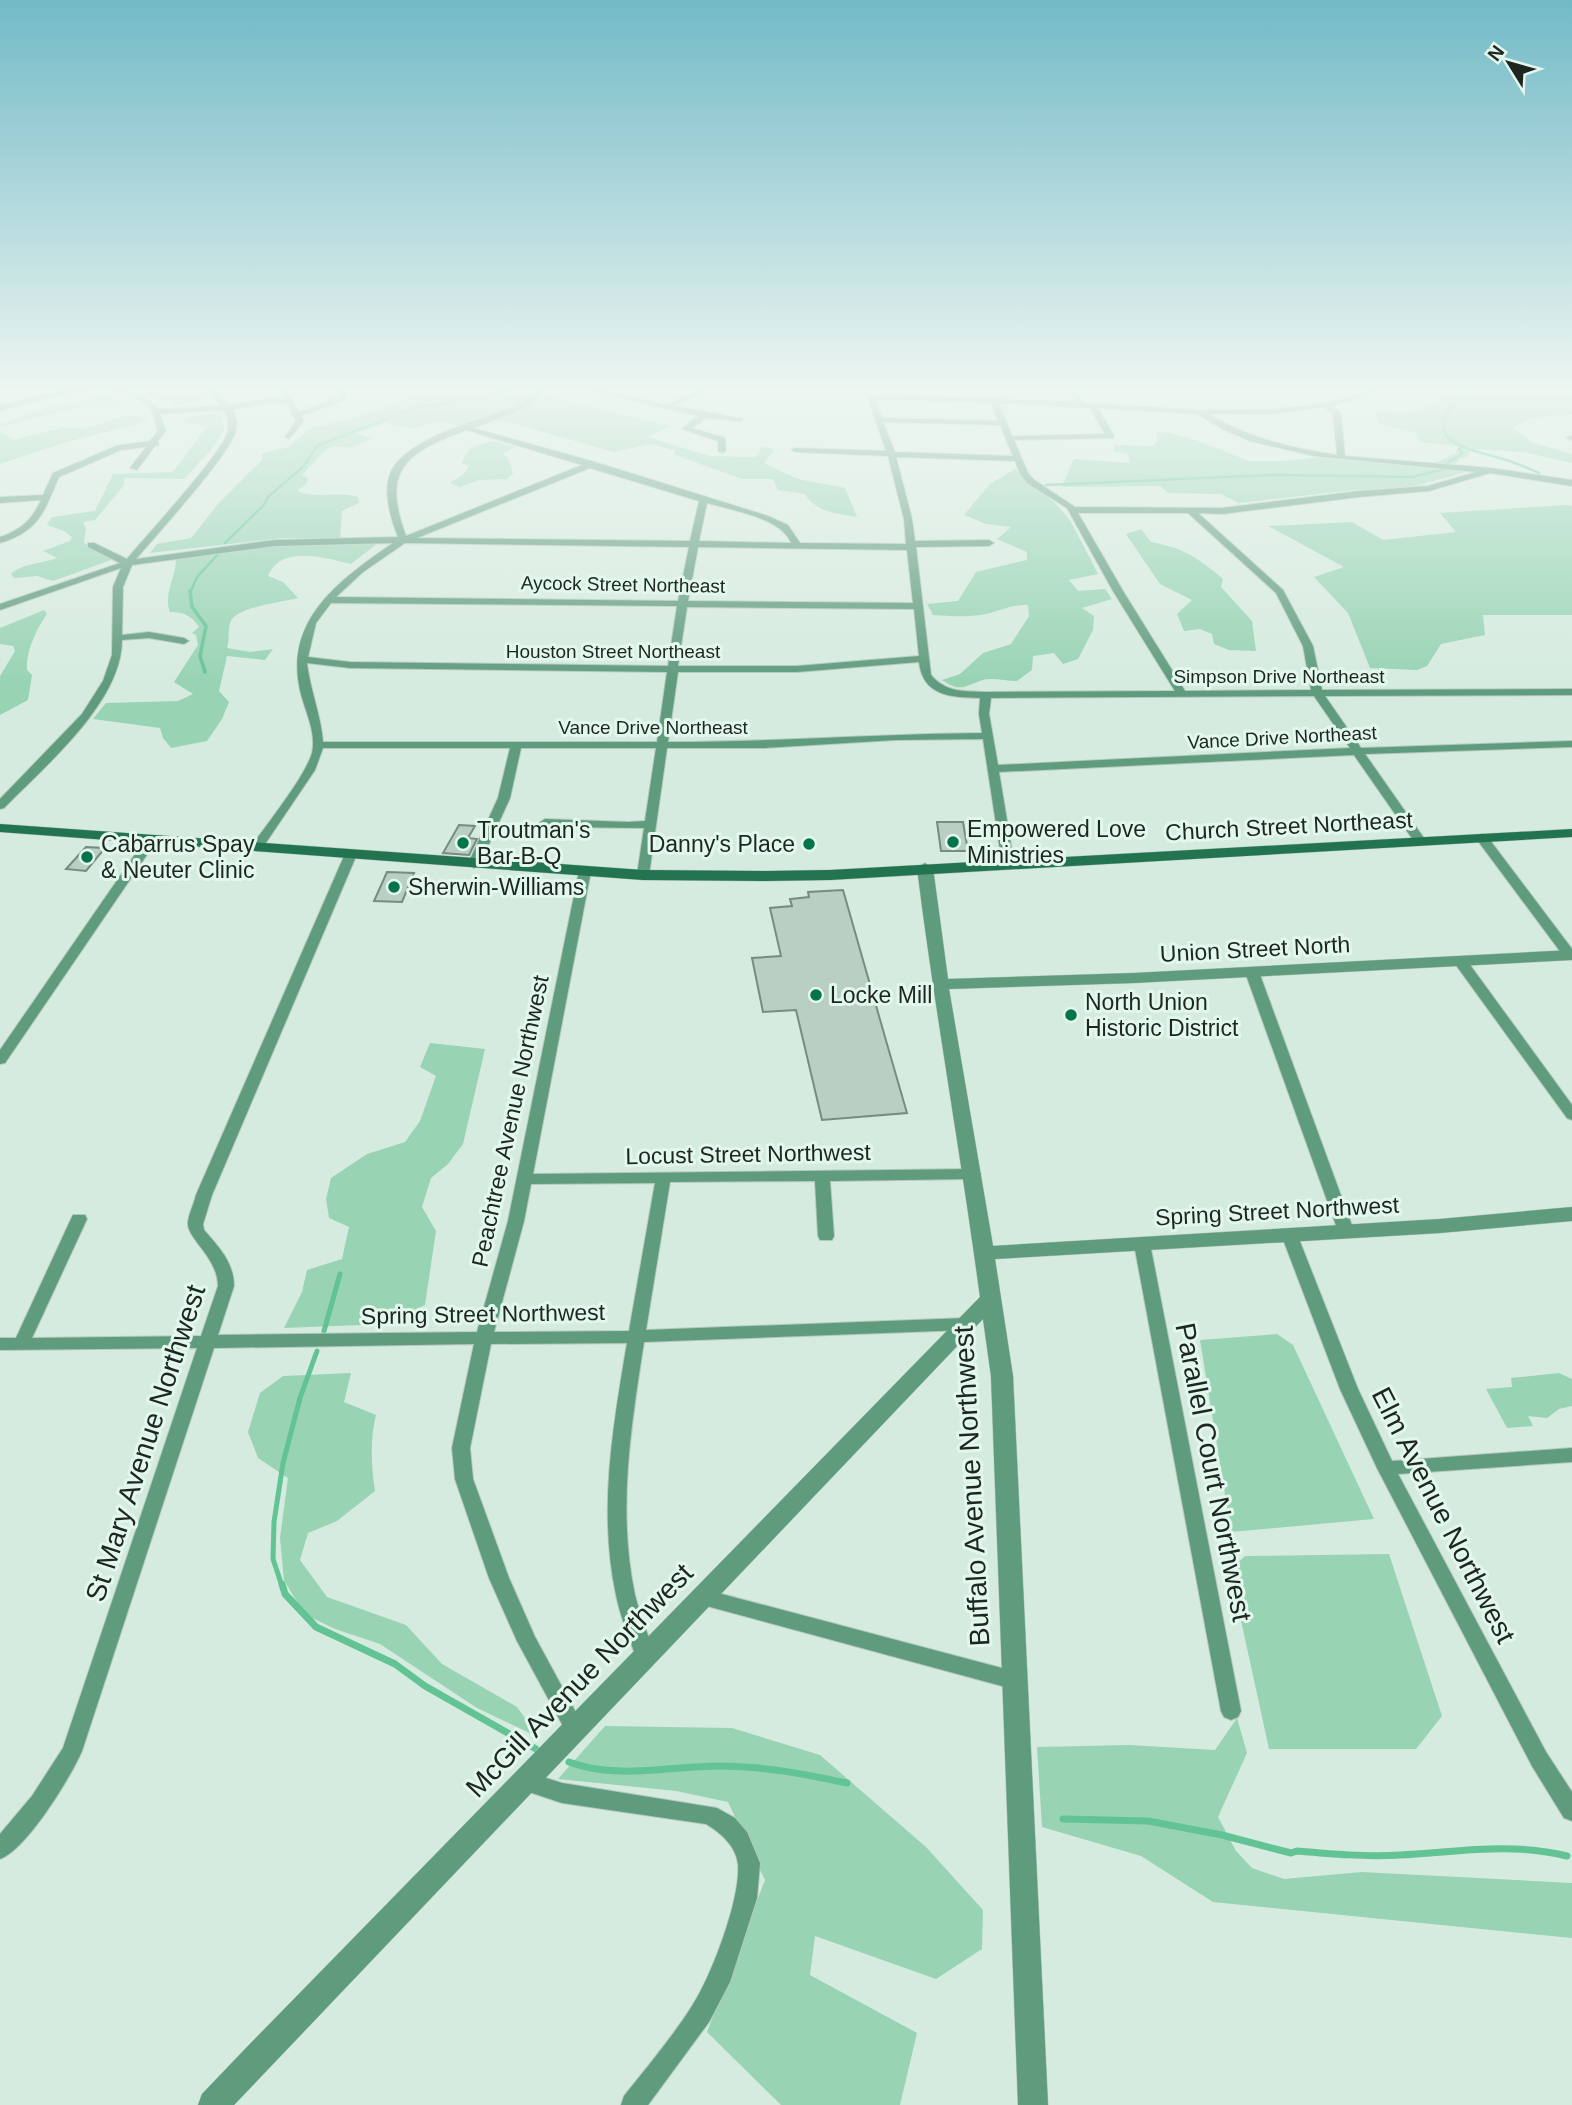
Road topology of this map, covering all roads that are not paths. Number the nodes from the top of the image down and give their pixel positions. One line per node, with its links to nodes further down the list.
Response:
1 (50, 487): 9 (street)
2 (191, 487): 21 (street)
3 (392, 487): 15 (street)
4 (534, 487): 15 (street)
5 (669, 487): 10 (street)
6 (901, 487): 20 (street)
7 (1040, 487): 12 (street)
8 (1432, 487): 13 (street)
9 (45, 497): 11 (street); 14 (street)
10 (704, 498): 17 (street); 19 (street)
11 (0, 500)
12 (1072, 510): 13 (street); 33 (street)
13 (1190, 511): 34 (street)
14 (0, 540)
15 (403, 540): 17 (street); 21 (street); 22 (street)
16 (989, 543): 20 (street)
17 (694, 544): 19 (street); 23 (street)
18 (91, 545): 21 (street)
19 (797, 546): 20 (street)
20 (911, 546): 24 (street)
21 (128, 563): 25 (street); 26 (street)
22 (328, 600): 23 (street, Aycock Street Northeast); 28 (street)
23 (682, 602): 24 (street, Aycock Street Northeast); 30 (street)
24 (917, 606): 29 (street)
25 (0, 607)
26 (117, 638): 27 (street); 44 (street)
27 (184, 640)
28 (302, 659): 30 (street, Houston Street Northeast); 41 (street)
29 (924, 659): 30 (street, Houston Street Northeast); 32 (street)
30 (673, 669): 39 (street)
31 (1572, 692): 34 (street, Simpson Drive Northeast)
32 (953, 694): 35 (street, Simpson Drive Northeast); 36 (street)
33 (1182, 694): 34 (street, Simpson Drive Northeast); 35 (street, Simpson Drive Northeast)
34 (1317, 694): 42 (street)
35 (986, 695): 36 (street)
36 (984, 714): 37 (street)
37 (988, 736): 39 (street, Vance Drive Northeast); 43 (street)
38 (517, 744): 39 (street, Vance Drive Northeast); 41 (street, Vance Drive Northeast); 55 (street)
39 (661, 744): 46 (street)
40 (1572, 744): 42 (street, Vance Drive Northeast)
41 (318, 745): 52 (street)
42 (1355, 751): 43 (street, Vance Drive Northeast); 51 (street)
43 (993, 769): 54 (street)
44 (0, 806)
45 (545, 823): 46 (street)
46 (650, 824): 58 (street)
47 (0, 828): 50 (main road, Church Street Northeast)
48 (1572, 833): 49 (main road, Church Street Northeast)
49 (1482, 838): 51 (main road, Church Street Northeast); 59 (street)
50 (151, 839): 52 (main road, Church Street Northeast); 63 (street)
51 (1420, 841): 54 (main road, Church Street Northeast)
52 (257, 847): 53 (main road, Church Street Northeast)
53 (351, 854): 55 (main road, Church Street Northeast); 80 (street, St Mary Avenue Northwest)
54 (1008, 863): 56 (main road, Church Street Northeast)
55 (474, 864): 57 (main road, Church Street Northeast)
56 (925, 868): 58 (main road, Church Street Northeast); 62 (street, Buffalo Avenue Northwest)
57 (585, 871): 58 (main road, Church Street Northeast); 67 (street, Peachtree Avenue Northwest)
58 (643, 875)
59 (1571, 955): 60 (street, Union Street North)
60 (1460, 961): 61 (street, Union Street North); 64 (street)
61 (1252, 972): 62 (street, Union Street North); 71 (street)
62 (940, 985): 65 (street, Buffalo Avenue Northwest)
63 (0, 1060)
64 (1572, 1115)
65 (973, 1174): 66 (street, Locust Street Northwest); 75 (street, Buffalo Avenue Northwest)
66 (822, 1177): 68 (street, Locust Street Northwest); 73 (street)
67 (524, 1179): 68 (street, Locust Street Northwest); 79 (street, Peachtree Avenue Northwest)
68 (663, 1179): 78 (street)
69 (1572, 1214): 71 (street, Spring Street Northwest)
70 (79, 1219): 82 (street)
71 (1346, 1231): 72 (street, Spring Street Northwest)
72 (1289, 1234): 74 (street, Spring Street Northwest); 84 (street, Elm Avenue Northwest)
73 (826, 1236)
74 (1142, 1244): 75 (street, Spring Street Northwest); 88 (street, Parallel Court Northwest)
75 (985, 1253): 76 (street, Buffalo Avenue Northwest)
76 (991, 1299): 77 (street, McGill Avenue Northwest); 87 (street, Buffalo Avenue Northwest)
77 (966, 1324): 78 (street, Spring Street Northwest); 85 (street, McGill Avenue Northwest)
78 (636, 1336): 79 (street, Spring Street Northwest); 86 (street)
79 (484, 1339): 80 (street, Spring Street Northwest); 89 (street, Peachtree Avenue Northwest)
80 (208, 1342): 82 (street, Spring Street Northwest); 92 (street, St Mary Avenue Northwest)
81 (0, 1344): 82 (street, Spring Street Northwest)
82 (21, 1344)
83 (1572, 1455): 84 (street)
84 (1386, 1468): 91 (street, Elm Avenue Northwest)
85 (703, 1597): 86 (street, McGill Avenue Northwest); 87 (street)
86 (646, 1657): 89 (street, McGill Avenue Northwest)
87 (1013, 1680): 95 (street, Buffalo Avenue Northwest)
88 (1231, 1711)
89 (576, 1731): 90 (street, McGill Avenue Northwest)
90 (527, 1782): 93 (street, McGill Avenue Northwest); 94 (street)
91 (1571, 1809)
92 (0, 1849)
93 (213, 2105)
94 (633, 2105)
95 (1033, 2105)

